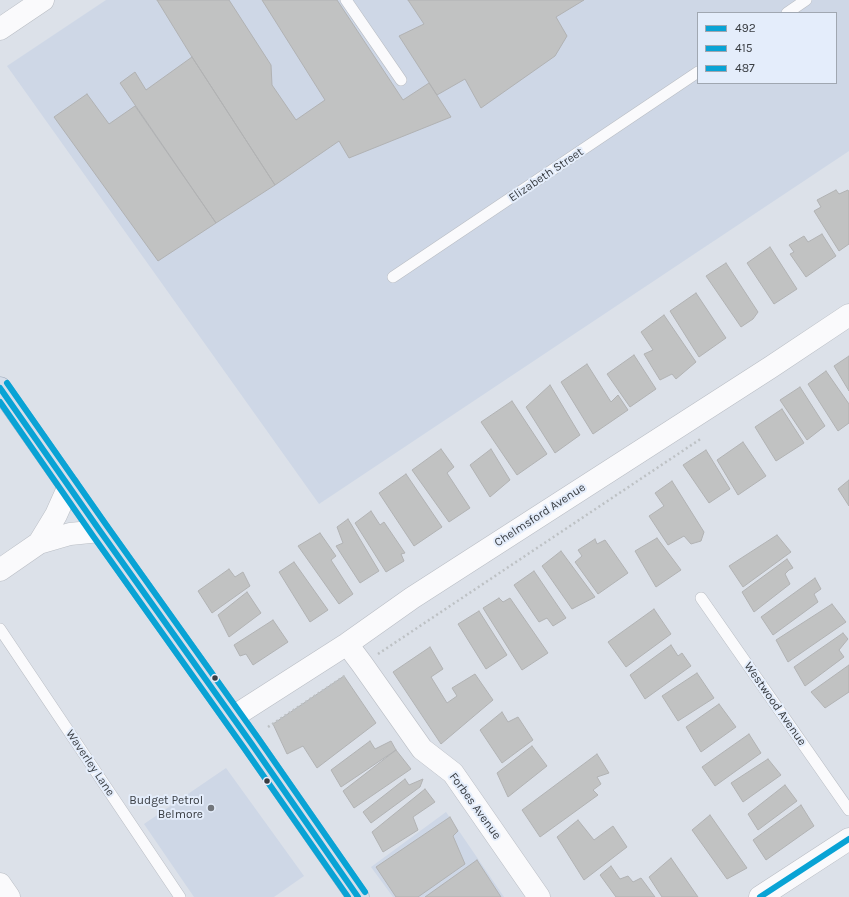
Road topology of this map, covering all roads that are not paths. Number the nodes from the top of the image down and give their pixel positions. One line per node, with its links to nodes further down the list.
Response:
1 (43, 0): 5 (street)
2 (346, 0): 7 (lane)
3 (806, 0): 4 (lane)
4 (788, 12)
5 (0, 29)
6 (697, 73): 8 (lane, Elizabeth Street)
7 (400, 80)
8 (393, 277)
9 (849, 315): 17 (street, Chelmsford Avenue)
10 (0, 388): 11 (highway)
11 (69, 486): 12 (highway); 13 (street)
12 (100, 531): 13 (street); 18 (highway)
13 (38, 542): 14 (street)
14 (0, 570)
15 (701, 598): 19 (lane, Westwood Avenue)
16 (0, 629): 23 (lane, Waverley Lane)
17 (347, 644): 18 (street, Chelmsford Avenue); 25 (street, Forbes Avenue)
18 (233, 717): 24 (highway)
19 (849, 810)
20 (849, 839): 26 (street)
21 (0, 884): 22 (street)
22 (9, 897)
23 (180, 897)
24 (358, 897)
25 (539, 897)
26 (760, 897)

